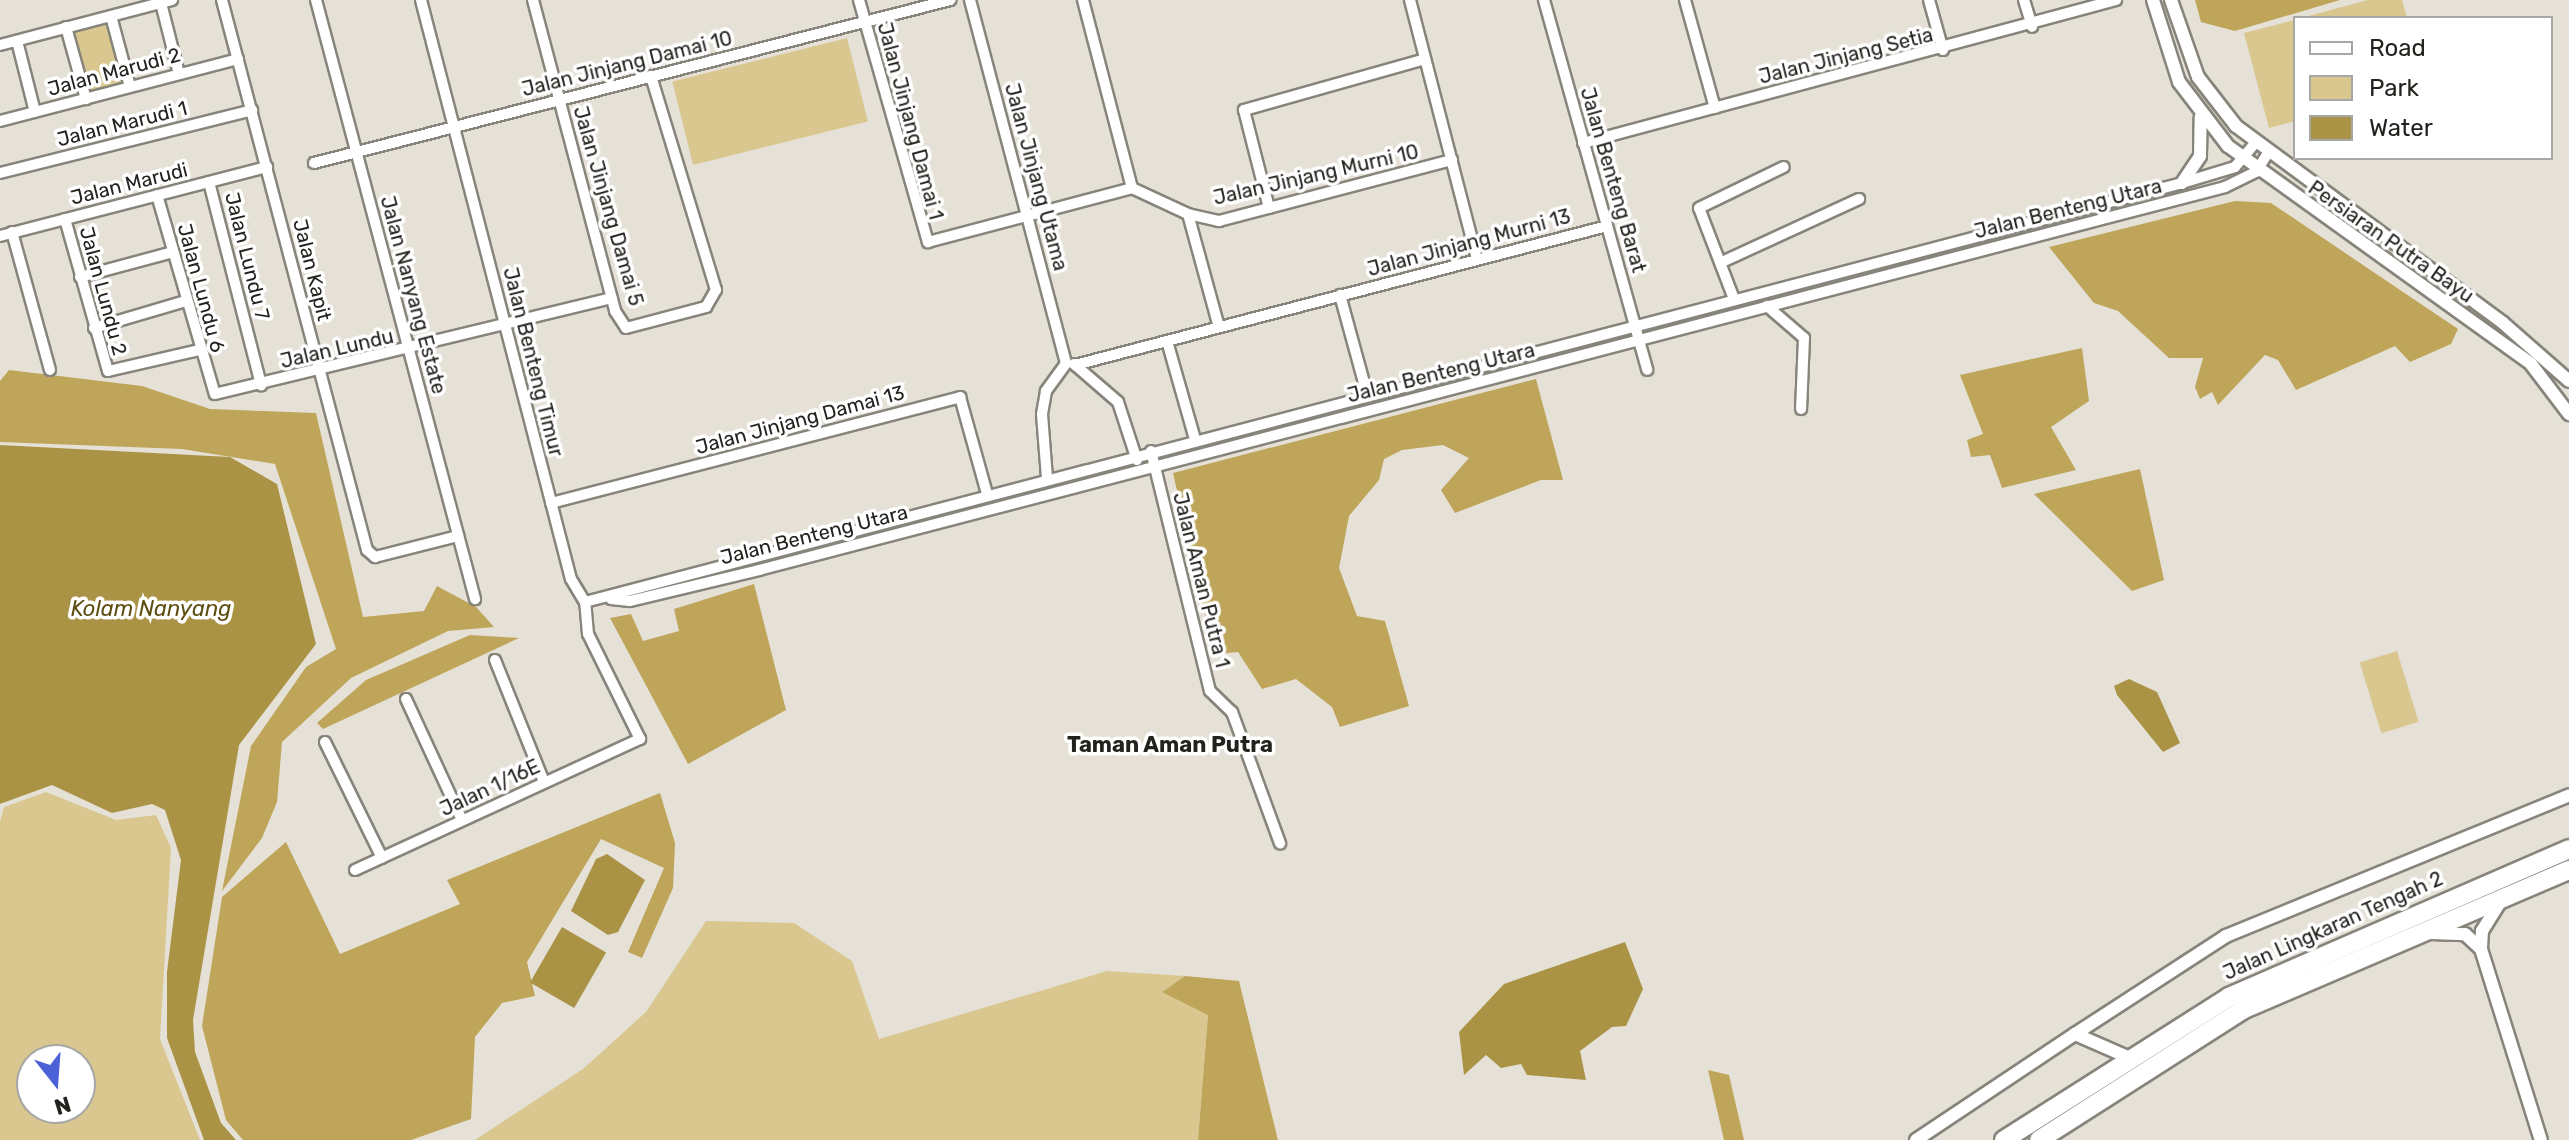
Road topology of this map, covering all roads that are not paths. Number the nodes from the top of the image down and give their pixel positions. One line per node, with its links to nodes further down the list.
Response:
1 (222, 0): 25 (street, Jalan Kapit)
2 (316, 0): 40 (street, Jalan Nanyang Estate)
3 (421, 0): 37 (street, Jalan Benteng Timur)
4 (533, 0): 31 (street, Jalan Jinjang Damai 5)
5 (859, 0): 19 (street, Jalan Jinjang Damai 1)
6 (950, 0): 19 (street, Jalan Jinjang Damai 10)
7 (970, 0): 56 (street, Jalan Jinjang Utama)
8 (1083, 0): 51 (street)
9 (1410, 0): 26 (street)
10 (1544, 0): 38 (street, Jalan Benteng Barat)
11 (1685, 0): 32 (street)
12 (1929, 0): 24 (street)
13 (2024, 0): 21 (street)
14 (2116, 0): 21 (street, Jalan Jinjang Setia)
15 (167, 2): 18 (street); 27 (street)
16 (2172, 3): 39 (street, Persiaran Putra Bayu)
17 (2155, 6): 35 (street, Persiaran Putra Bayu)
18 (111, 16): 20 (street); 29 (street)
19 (864, 22): 28 (street, Jalan Jinjang Damai 10); 56 (street, Jalan Jinjang Damai 1)
20 (66, 27): 22 (street); 30 (street)
21 (2032, 27): 24 (street, Jalan Jinjang Setia)
22 (17, 41): 23 (street); 34 (street)
23 (0, 45)
24 (1943, 50): 32 (street, Jalan Jinjang Setia)
25 (238, 59): 27 (street, Jalan Marudi 2); 33 (street, Jalan Kapit)
26 (1425, 59): 43 (street); 54 (street)
27 (179, 74): 29 (street, Jalan Marudi 2)
28 (651, 76): 31 (street, Jalan Jinjang Damai 10); 66 (street, Jalan Jinjang Damai 5)
29 (130, 87): 30 (street, Jalan Marudi 2)
30 (86, 99): 34 (street, Jalan Marudi 2)
31 (560, 100): 37 (street, Jalan Jinjang Damai 10); 66 (street, Jalan Jinjang Damai 5)
32 (1715, 108): 38 (street, Jalan Jinjang Setia)
33 (252, 110): 45 (street, Jalan Kapit); 48 (street, Jalan Marudi 1)
34 (35, 112): 36 (street, Jalan Marudi 2)
35 (2201, 116): 42 (street, Persiaran Putra Bayu); 50 (street)
36 (0, 121)
37 (454, 127): 40 (street, Jalan Jinjang Damai 10); 71 (street, Jalan Benteng Timur)
38 (1583, 143): 58 (street, Jalan Benteng Barat)
39 (2255, 143): 41 (street, Persiaran Putra Bayu); 42 (street, Jalan Benteng Utara)
40 (356, 152): 44 (street, Jalan Jinjang Damai 10); 77 (street, Jalan Nanyang Estate)
41 (2268, 153): 47 (street); 84 (street, Persiaran Putra Bayu)
42 (2242, 159): 47 (street, Persiaran Putra Bayu); 50 (street, Jalan Benteng Utara)
43 (1452, 160): 54 (street, Jalan Jinjang Murni 10); 62 (street)
44 (314, 163)
45 (267, 167): 49 (street, Jalan Marudi); 83 (street, Jalan Kapit)
46 (1784, 167): 63 (street)
47 (2256, 172): 69 (street, Jalan Benteng Utara); 89 (street, Persiaran Putra Bayu)
48 (0, 173)
49 (209, 182): 52 (street, Jalan Marudi); 85 (street, Jalan Lundu 7)
50 (2182, 183): 67 (street, Jalan Benteng Utara)
51 (1132, 188): 55 (street, Jalan Jinjang Murni 10); 56 (street)
52 (157, 195): 57 (street, Jalan Marudi); 61 (street, Jalan Lundu 6)
53 (1859, 199): 63 (street)
54 (1269, 208): 55 (street, Jalan Jinjang Murni 10)
55 (1188, 214): 72 (street)
56 (1028, 217): 79 (street, Jalan Jinjang Utama)
57 (65, 219): 59 (street, Jalan Marudi); 64 (street, Jalan Lundu 2)
58 (1607, 226): 62 (street, Jalan Jinjang Murni 13); 70 (street, Jalan Benteng Barat)
59 (12, 232): 60 (street, Jalan Marudi); 81 (street)
60 (0, 236)
61 (173, 252): 64 (street); 68 (street, Jalan Lundu 6)
62 (1477, 260): 65 (street, Jalan Jinjang Murni 13)
63 (1722, 262): 67 (street)
64 (80, 277): 73 (street, Jalan Lundu 2)
65 (1340, 295): 72 (street, Jalan Jinjang Murni 13); 87 (street)
66 (612, 298): 71 (street, Jalan Lundu)
67 (1734, 299): 70 (street, Jalan Benteng Utara)
68 (186, 301): 73 (street); 76 (street, Jalan Lundu 6)
69 (1765, 305): 74 (street, Jalan Benteng Utara); 88 (street)
70 (1634, 325): 74 (street, Jalan Benteng Barat); 78 (street, Jalan Benteng Utara)
71 (506, 326): 77 (street, Jalan Lundu); 97 (street, Jalan Benteng Timur)
72 (1219, 327): 75 (street, Jalan Jinjang Murni 13)
73 (94, 328): 76 (street, Jalan Lundu 2)
74 (1638, 339): 80 (street, Jalan Benteng Utara); 82 (street, Jalan Benteng Barat)
75 (1167, 341): 79 (street, Jalan Jinjang Murni 13); 90 (street)
76 (199, 350): 86 (street, Jalan Lundu 6)
77 (408, 350): 83 (street, Jalan Lundu); 98 (street, Jalan Nanyang Estate)
78 (1537, 350): 80 (street); 87 (street, Jalan Benteng Utara)
79 (1070, 364): 92 (street); 95 (street)
80 (1541, 366): 93 (street, Jalan Benteng Utara)
81 (50, 370)
82 (1647, 370)
83 (320, 372): 85 (street, Jalan Lundu); 98 (street, Jalan Kapit)
84 (2569, 381)
85 (261, 385): 86 (street, Jalan Lundu)
86 (210, 391)
87 (1367, 394): 90 (street, Jalan Benteng Utara)
88 (1801, 409)
89 (2569, 414)
90 (1195, 439): 91 (street, Jalan Benteng Utara)
91 (1151, 451): 92 (street, Jalan Benteng Utara); 93 (street, Jalan Aman Putra 1)
92 (1135, 455): 94 (street); 95 (street, Jalan Benteng Utara)
93 (1154, 465): 94 (street, Jalan Benteng Utara); 109 (street, Jalan Aman Putra 1)
94 (1139, 469): 100 (street, Jalan Benteng Utara)
95 (1047, 478): 96 (street, Jalan Benteng Utara)
96 (987, 494): 97 (street, Jalan Jinjang Damai 13); 100 (street, Jalan Benteng Utara)
97 (551, 503): 101 (street, Jalan Benteng Timur)
98 (458, 536): 99 (street, Jalan Nanyang Estate)
99 (475, 599)
100 (611, 599): 101 (street, Jalan Benteng Utara)
101 (585, 602): 104 (street, Jalan Benteng Timur)
102 (495, 660): 106 (street)
103 (406, 699): 108 (street)
104 (640, 739): 106 (street, Jalan 1/16E)
105 (325, 742): 111 (street)
106 (544, 782): 108 (street, Jalan 1/16E)
107 (2569, 795): 117 (street)
108 (462, 820): 111 (street, Jalan 1/16E)
109 (1280, 843)
110 (2569, 849): 118 (highway, Jalan Lingkaran Tengah 2)
111 (382, 858): 112 (street, Jalan 1/16E)
112 (355, 870)
113 (2569, 870): 114 (highway, Jalan Lingkaran Tengah 2)
114 (2503, 897): 115 (highway, Jalan Lingkaran Tengah 2); 116 (street)
115 (2418, 932): 116 (street); 121 (highway, Jalan Lingkaran Tengah 2)
116 (2481, 949): 122 (street)
117 (2075, 1034): 118 (street); 119 (street)
118 (2128, 1057): 120 (highway, Jalan Lingkaran Tengah 2)
119 (1916, 1140)
120 (2004, 1140)
121 (2039, 1140)
122 (2541, 1140)

